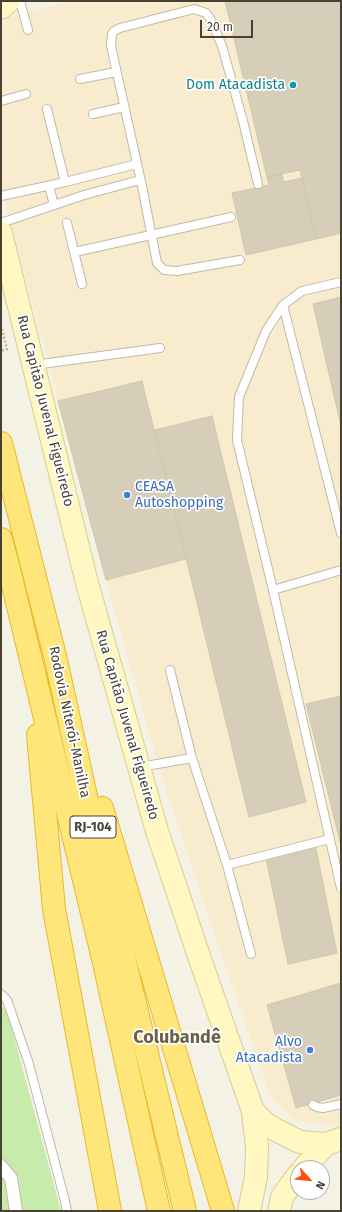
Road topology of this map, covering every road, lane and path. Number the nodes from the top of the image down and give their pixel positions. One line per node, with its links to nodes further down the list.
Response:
1 (9, 1): 3 (main road)
2 (20, 1): 4 (lane)
3 (1, 8)
4 (28, 30)
5 (116, 72): 6 (lane); 9 (lane); 15 (lane)
6 (80, 79)
7 (26, 94): 8 (lane)
8 (1, 101)
9 (124, 107): 11 (lane); 12 (lane)
10 (47, 109): 14 (lane)
11 (93, 114)
12 (137, 164): 13 (lane); 14 (lane)
13 (140, 180): 18 (lane); 23 (lane)
14 (65, 182): 16 (lane)
15 (258, 184)
16 (49, 186): 17 (lane); 18 (lane)
17 (1, 196)
18 (54, 205): 20 (lane)
19 (231, 217): 23 (lane)
20 (1, 223)
21 (67, 223): 24 (lane)
22 (1, 233): 32 (main road, Rua Capitão Juvenal Figueiredo)
23 (151, 234): 24 (lane); 25 (lane)
24 (75, 252): 27 (lane)
25 (240, 260)
26 (341, 282): 28 (lane)
27 (82, 284)
28 (283, 305): 34 (lane); 37 (lane)
29 (1, 326): 31 (path)
30 (160, 348): 32 (lane)
31 (1, 351)
32 (34, 365): 42 (main road, Rua Capitão Juvenal Figueiredo)
33 (1, 443): 39 (highway, Rodovia Niterói-Manilha / RJ-104)
34 (341, 533)
35 (1, 539): 38 (highway, Rodovia Niterói-Manilha / RJ-104)
36 (341, 570): 37 (lane)
37 (274, 590): 43 (lane)
38 (31, 658): 57 (highway); 58 (highway, Rodovia Niterói-Manilha / RJ-104)
39 (56, 660): 59 (highway, Rodovia Niterói-Manilha / RJ-104); 60 (highway)
40 (170, 670): 41 (lane)
41 (192, 758): 42 (lane); 44 (lane)
42 (139, 768): 50 (main road, Rua Capitão Juvenal Figueiredo)
43 (330, 839): 44 (lane); 45 (lane)
44 (227, 865): 46 (lane)
45 (341, 888)
46 (251, 954)
47 (1, 994): 56 (lane)
48 (341, 1104): 49 (lane)
49 (313, 1105)
50 (253, 1111): 51 (main road); 61 (main road, Rua Capitão Juvenal Figueiredo)
51 (334, 1142): 52 (main road)
52 (313, 1160)
53 (1, 1166): 55 (street)
54 (290, 1186): 62 (main road)
55 (16, 1211)
56 (66, 1211)
57 (110, 1211)
58 (159, 1211)
59 (185, 1211)
60 (223, 1211)
61 (249, 1211)
62 (279, 1211)

